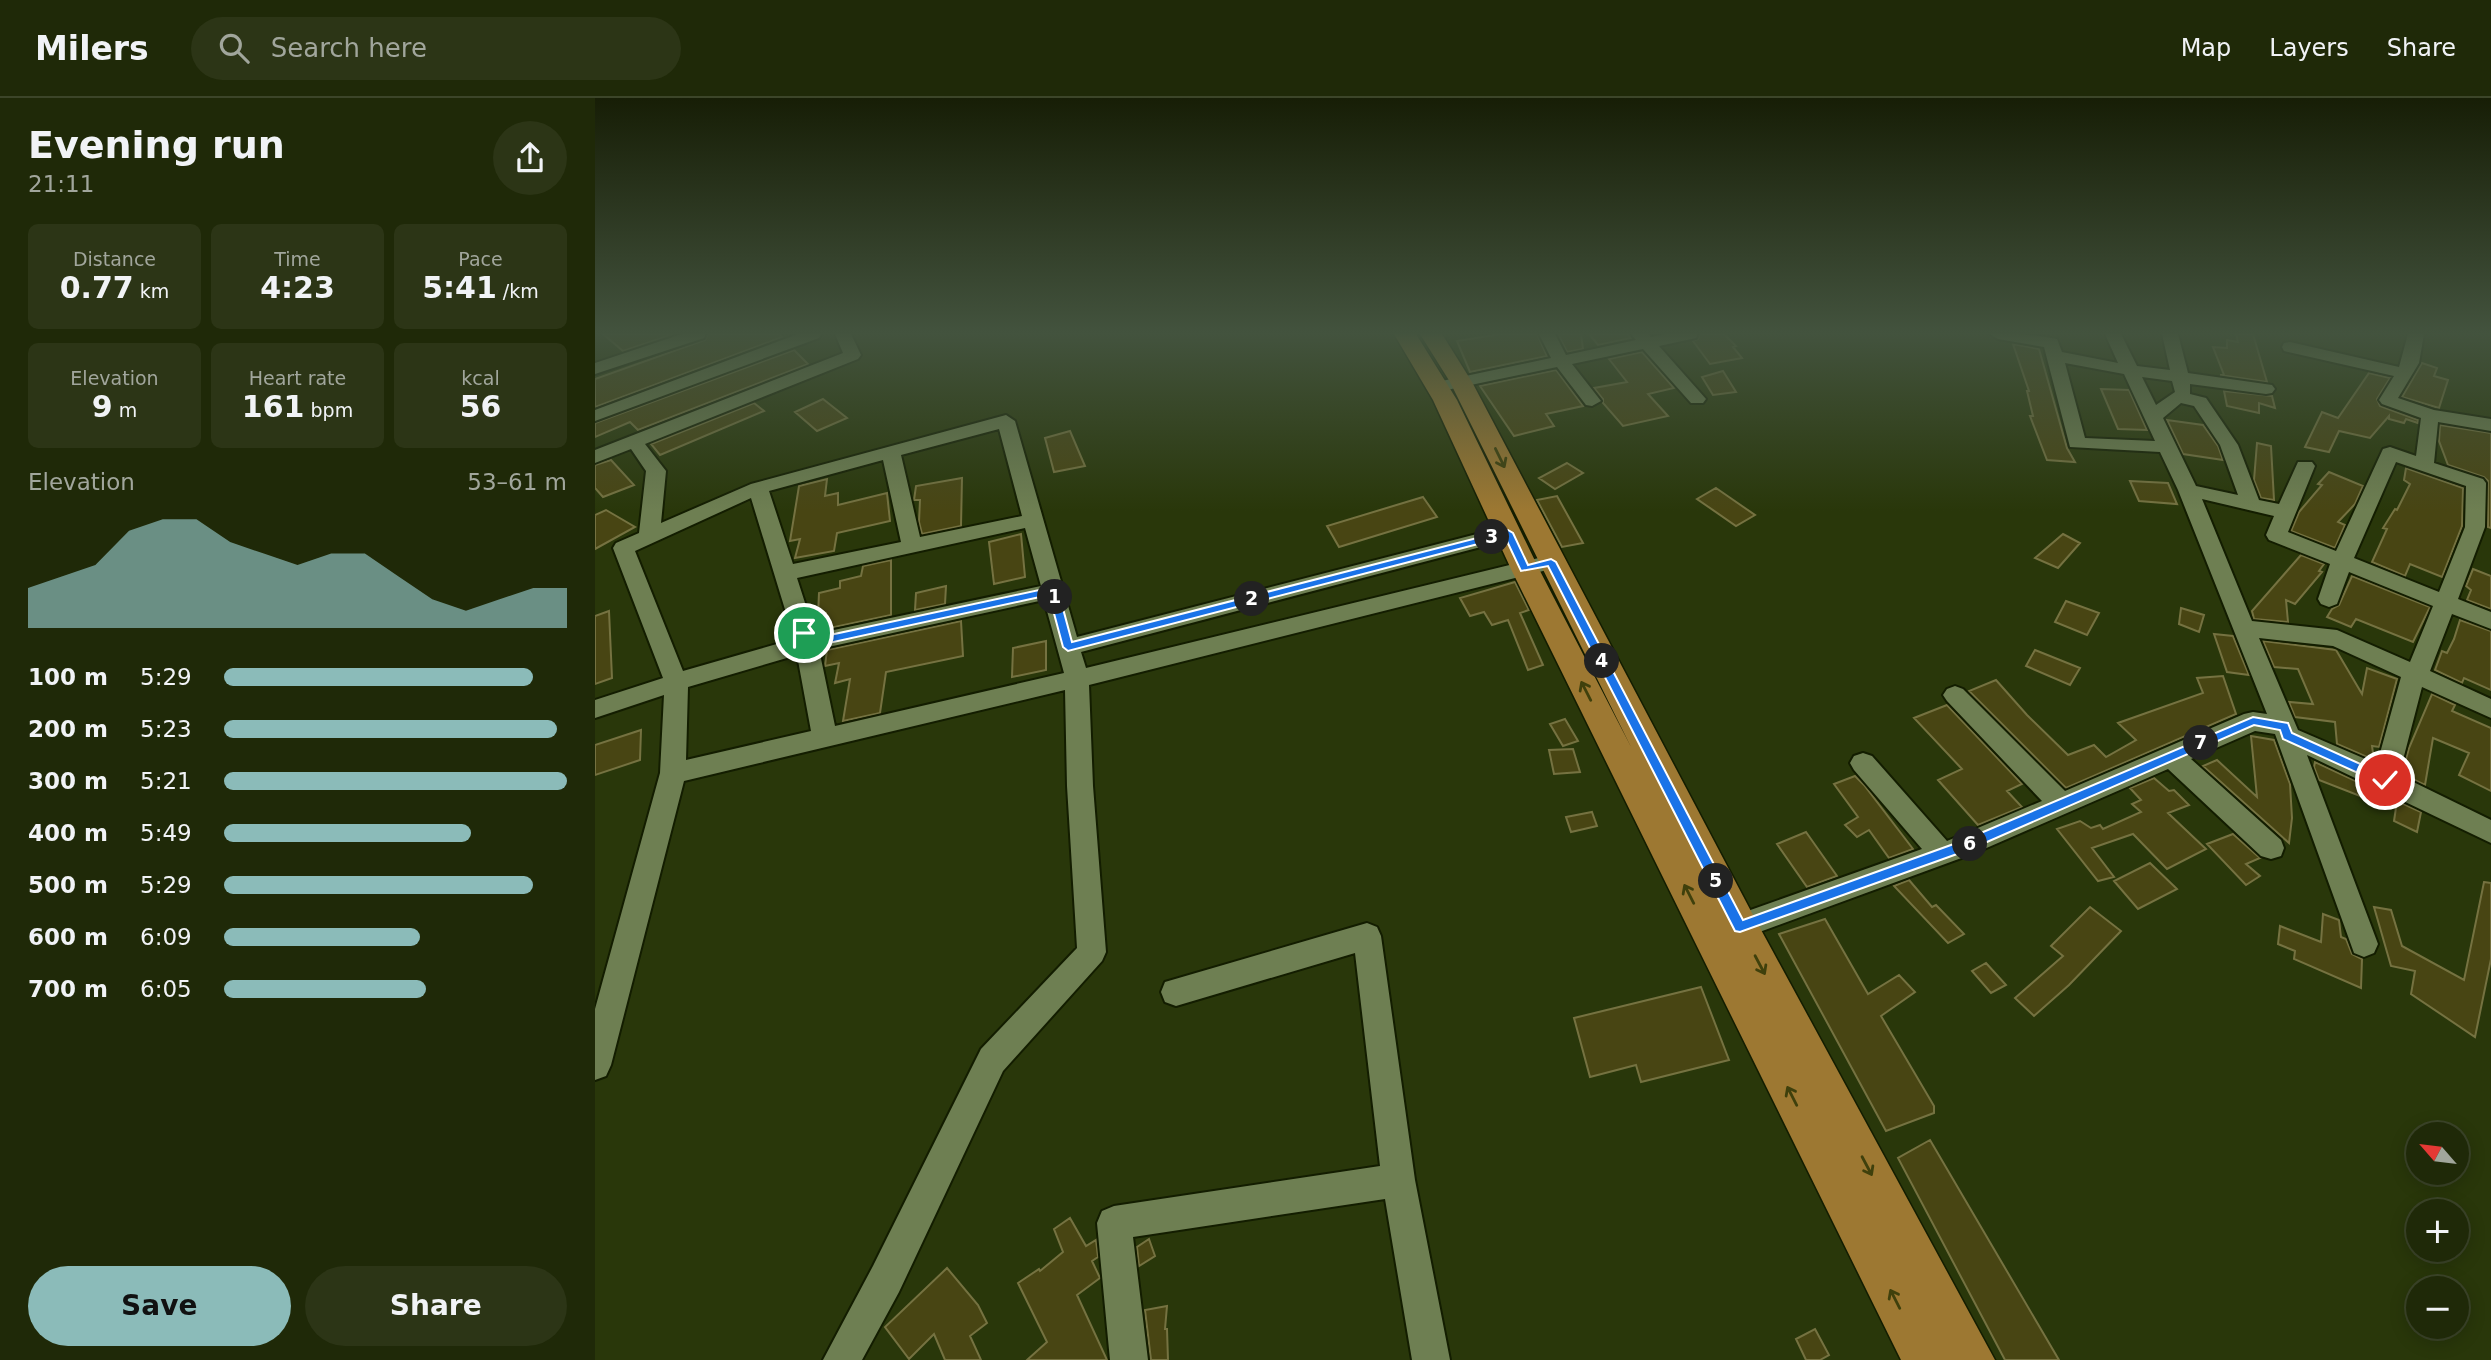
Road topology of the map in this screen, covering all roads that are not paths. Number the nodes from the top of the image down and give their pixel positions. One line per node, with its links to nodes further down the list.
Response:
1 (656, 393): 15 (street)
2 (756, 393): 18 (street)
3 (1453, 393): 29 (main road)
4 (1453, 393): 33 (main road, one-way to 33)
5 (1586, 393): 13 (street)
6 (1691, 393): 12 (street)
7 (2064, 393): 19 (street)
8 (2141, 393): 16 (street)
9 (2184, 393): 11 (street)
10 (2392, 393): 14 (street)
11 (2186, 399): 16 (street); 26 (street)
12 (1697, 400)
13 (1592, 401)
14 (2430, 415): 17 (street); 23 (street)
15 (595, 416)
16 (2153, 417): 19 (street)
17 (2491, 425)
18 (634, 441): 21 (street); 30 (street)
19 (2168, 447): 25 (street)
20 (891, 452): 24 (street); 28 (street); 31 (street)
21 (595, 457)
22 (2305, 466): 27 (street)
23 (2424, 466): 32 (street); 37 (street)
24 (758, 488): 30 (street); 34 (street)
25 (2188, 490): 26 (street); 39 (street)
26 (2251, 504): 27 (street)
27 (2286, 512): 32 (street)
28 (1034, 520): 31 (street); 35 (street)
29 (1508, 533): 33 (main road); 41 (street)
30 (649, 536): 44 (street)
31 (912, 546): 34 (street)
32 (2341, 563): 36 (street); 37 (street)
33 (1538, 566): 43 (street); 58 (main road)
34 (785, 573): 40 (street)
35 (1053, 590): 40 (street); 41 (street)
36 (2329, 599)
37 (2445, 603): 38 (street); 42 (street)
38 (2491, 621)
39 (2244, 628): 42 (street); 48 (street)
40 (806, 644): 44 (street); 49 (street)
41 (1068, 647): 43 (street)
42 (2416, 674): 47 (street); 53 (street)
43 (1077, 679): 49 (street); 63 (street)
44 (676, 682): 46 (street); 52 (street)
45 (1955, 695): 54 (street)
46 (595, 709)
47 (2491, 709)
48 (2286, 731): 50 (street); 53 (street); 59 (street)
49 (825, 738): 52 (street)
50 (2171, 756): 54 (street); 56 (street)
51 (1863, 763): 57 (street)
52 (673, 773): 61 (street)
53 (2385, 780): 55 (street)
54 (2062, 804): 57 (street)
55 (2491, 832)
56 (2271, 848)
57 (1942, 854): 58 (street)
58 (1725, 932): 66 (main road, one-way to 58); 67 (main road, one-way to 67)
59 (2364, 944)
60 (1176, 992): 62 (street)
61 (595, 1065)
62 (1398, 1180): 64 (street); 65 (street)
63 (842, 1360)
64 (1129, 1360)
65 (1431, 1360)
66 (1926, 1360)
67 (1971, 1360)

